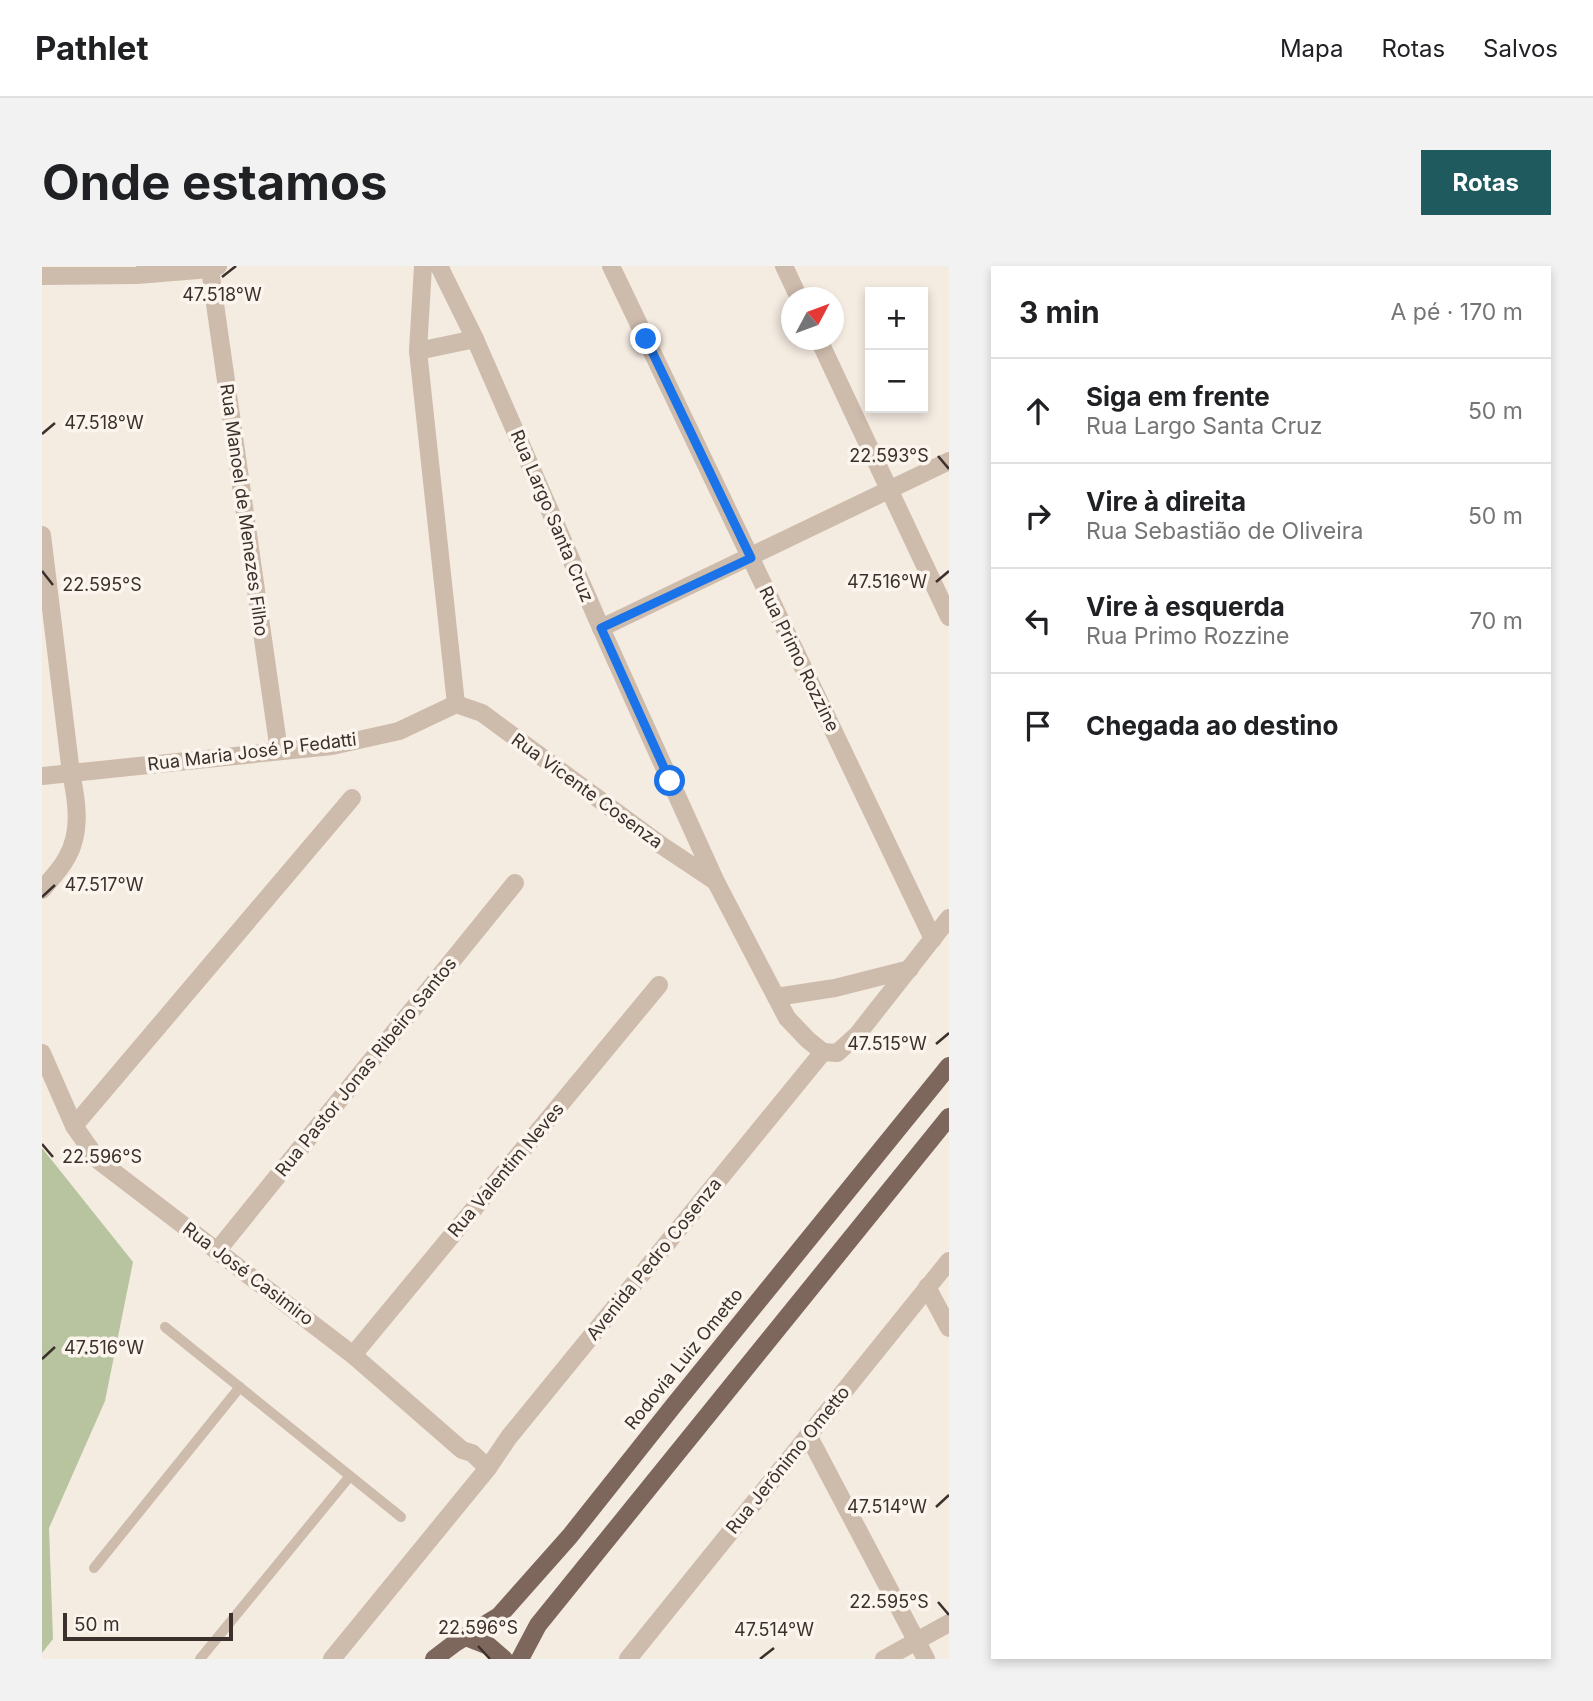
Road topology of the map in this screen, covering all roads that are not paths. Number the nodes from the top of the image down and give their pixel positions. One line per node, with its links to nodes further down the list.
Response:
1 (423, 266): 10 (street)
2 (439, 266): 8 (street, Rua Largo Santa Cruz)
3 (611, 266): 14 (street, Rua Primo Rozzine)
4 (784, 266): 7 (street)
5 (214, 267): 6 (street); 18 (street, Rua Manoel de Menezes Filho)
6 (42, 276)
7 (794, 287)
8 (475, 339): 10 (street); 16 (street, Rua Largo Santa Cruz)
9 (824, 350): 12 (street)
10 (418, 351): 17 (street)
11 (949, 461): 12 (street)
12 (890, 490): 14 (street); 15 (street)
13 (42, 535): 19 (street)
14 (751, 558): 16 (street); 26 (street, Rua Primo Rozzine)
15 (949, 617)
16 (601, 628): 23 (street, Rua Largo Santa Cruz)
17 (456, 704): 18 (street, Rua Maria José P Fedatti); 23 (street, Rua Vicente Cosenza)
18 (279, 751): 19 (street, Rua Maria José P Fedatti)
19 (71, 773): 20 (street, Rua Maria José P Fedatti); 24 (street)
20 (42, 776)
21 (352, 798): 34 (street)
22 (515, 883): 35 (street, Rua Pastor Jonas Ribeiro Santos)
23 (716, 883): 29 (street, Rua Largo Santa Cruz)
24 (42, 890)
25 (949, 918): 26 (street)
26 (933, 939): 27 (street)
27 (910, 969): 29 (street); 30 (street)
28 (659, 985): 40 (street, Rua Valentim Neves)
29 (776, 997): 30 (street, Rua Largo Santa Cruz)
30 (826, 1052): 43 (street, Avenida Pedro Cosenza)
31 (42, 1053): 34 (street, Rua José Casimiro)
32 (949, 1066): 48 (main road, Rodovia Luiz Ometto)
33 (949, 1117): 54 (main road)
34 (75, 1126): 35 (street, Rua José Casimiro)
35 (217, 1251): 40 (street, Rua José Casimiro)
36 (949, 1261): 37 (street, Rua Jerônimo Ometto)
37 (927, 1287): 39 (street); 42 (street, Rua Jerônimo Ometto)
38 (165, 1327): 41 (lane)
39 (949, 1328)
40 (353, 1355): 43 (street, Rua José Casimiro)
41 (240, 1387): 44 (lane); 46 (lane)
42 (808, 1435): 49 (street); 55 (street, Rua Jerônimo Ometto)
43 (488, 1468): 51 (street, Avenida Pedro Cosenza)
44 (350, 1476): 45 (lane); 50 (lane)
45 (401, 1517)
46 (94, 1568)
47 (949, 1623): 49 (street)
48 (466, 1637): 52 (main road, Rodovia Luiz Ometto); 53 (main road)
49 (916, 1641): 56 (street); 57 (street)
50 (200, 1659)
51 (332, 1659)
52 (435, 1659)
53 (504, 1659)
54 (520, 1659)
55 (628, 1659)
56 (884, 1659)
57 (926, 1659)

